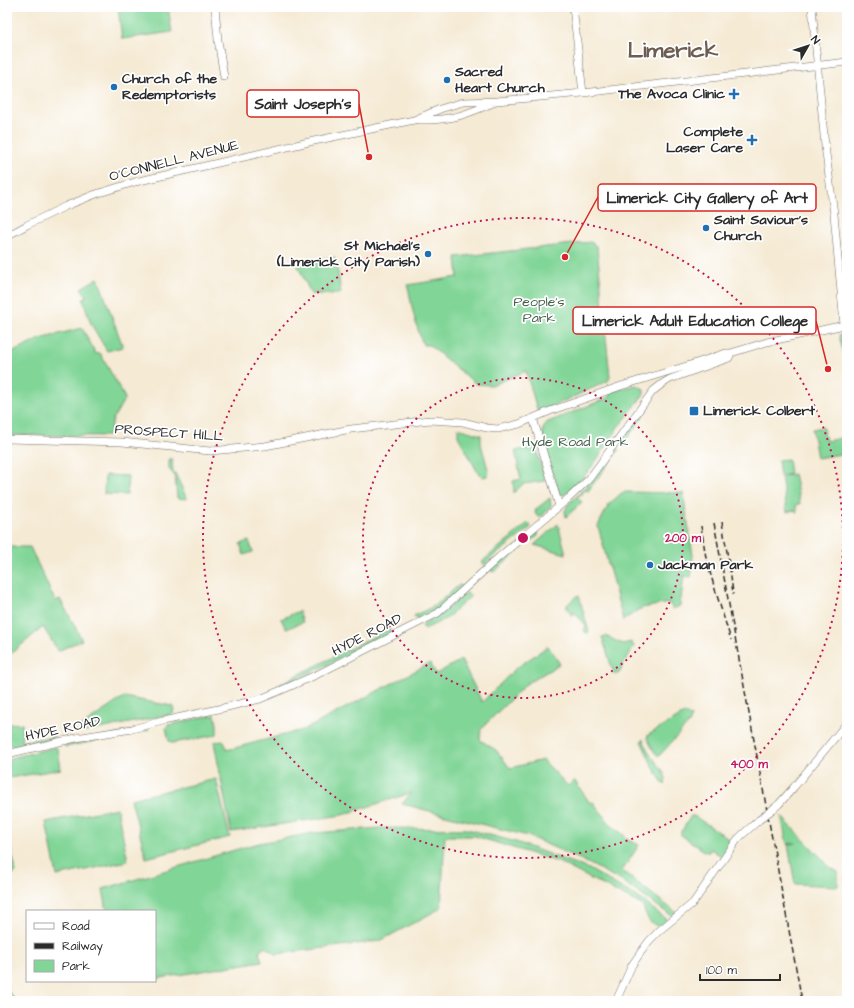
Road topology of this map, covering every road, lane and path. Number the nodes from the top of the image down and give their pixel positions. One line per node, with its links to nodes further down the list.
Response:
1 (215, 7): 6 (main road)
2 (573, 7): 7 (main road)
3 (812, 7): 5 (main road)
4 (847, 62): 5 (main road)
5 (817, 65): 7 (main road); 11 (main road)
6 (224, 77)
7 (583, 93): 8 (main road)
8 (497, 101): 9 (main road); 9 (main road)
9 (414, 120): 10 (main road, O'CONNELL AVENUE)
10 (7, 236)
11 (846, 324): 12 (main road)
12 (731, 353): 13 (main road, PROSPECT HILL); 14 (main road, HYDE ROAD)
13 (642, 380): 14 (main road); 15 (main road, PROSPECT HILL)
14 (653, 391): 17 (main road, HYDE ROAD)
15 (533, 418): 16 (main road, PROSPECT HILL); 17 (main road)
16 (7, 439)
17 (559, 506): 19 (main road, HYDE ROAD)
18 (847, 723): 22 (main road, bridge)
19 (7, 754)
20 (7, 993): 21 (main road)
21 (13, 1001)
22 (616, 1001)

